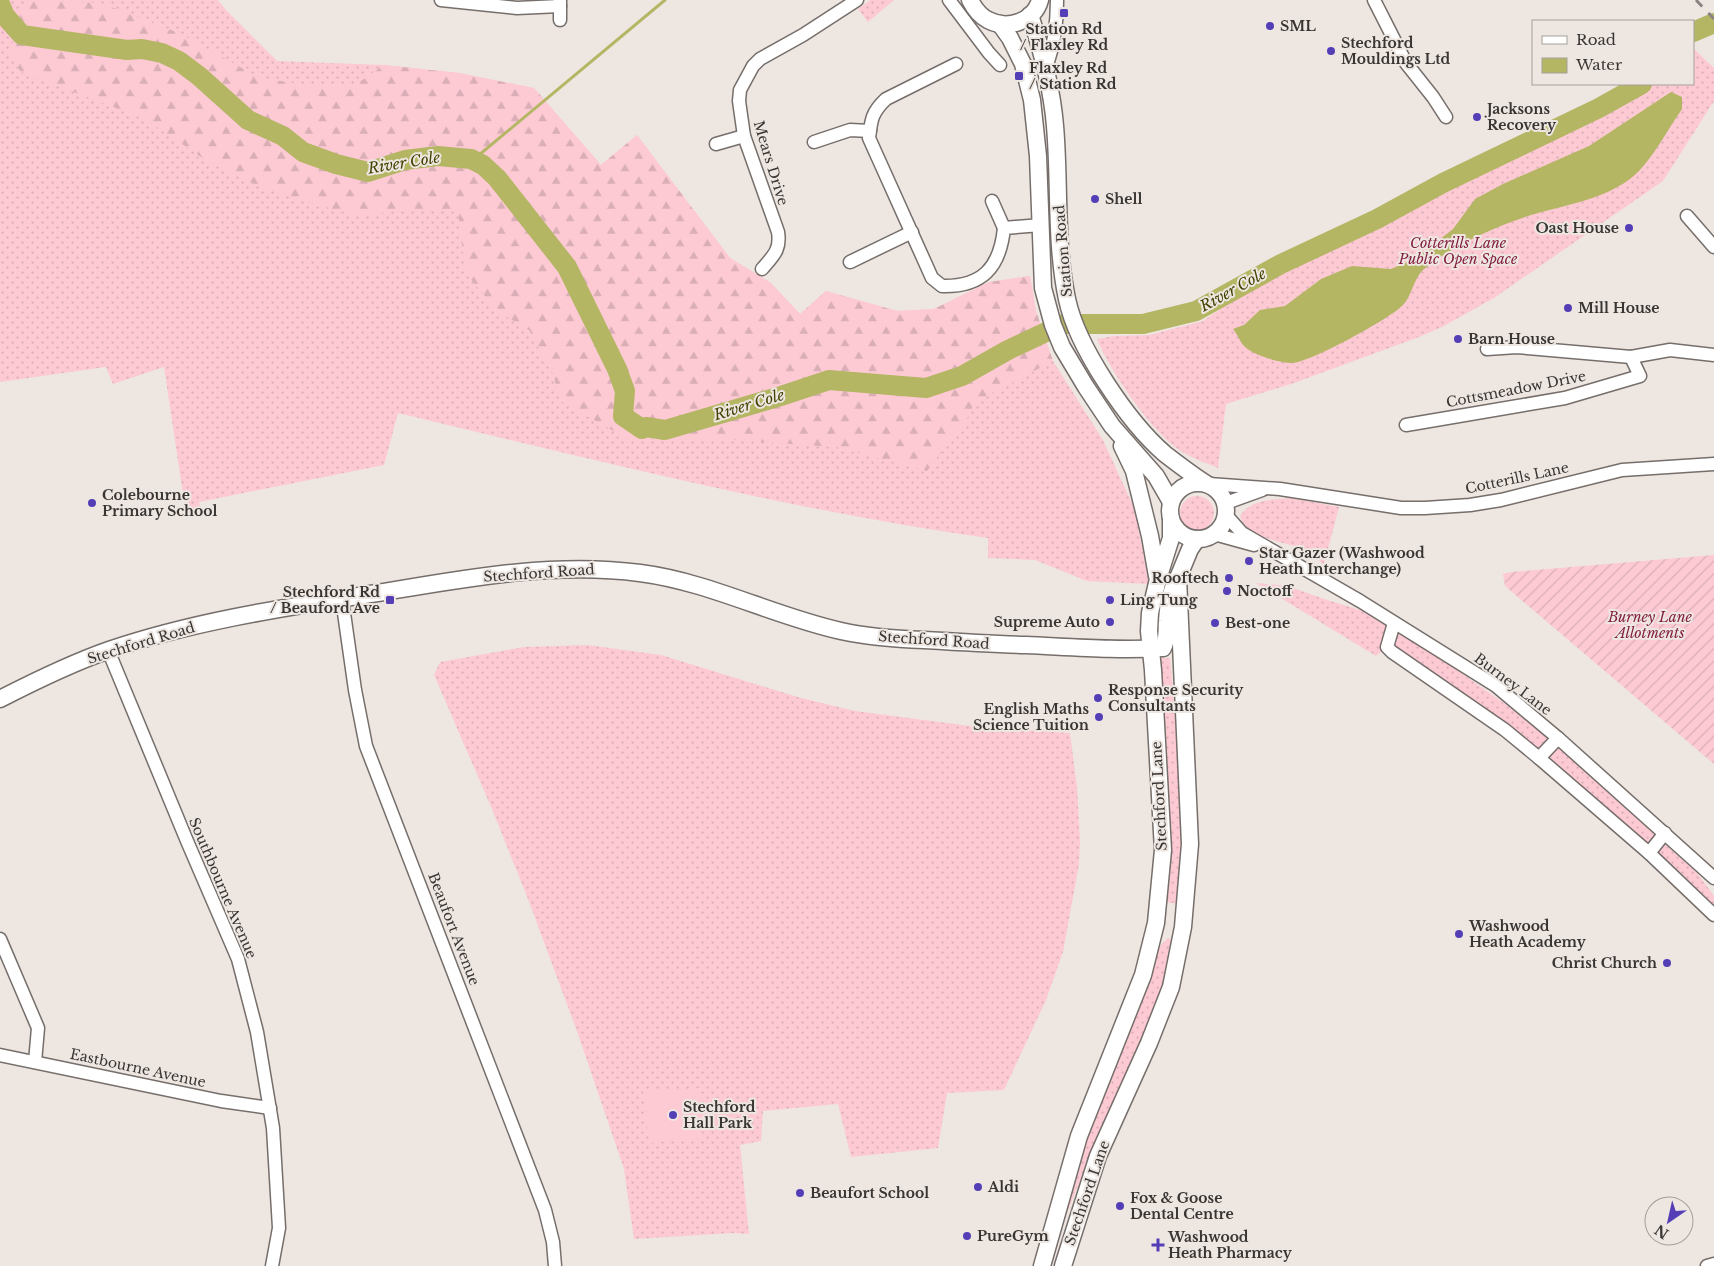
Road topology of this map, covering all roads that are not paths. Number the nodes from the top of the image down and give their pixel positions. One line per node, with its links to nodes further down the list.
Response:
1 (441, 0): 8 (street)
2 (857, 0): 17 (street, Mears Drive)
3 (949, 0): 14 (street)
4 (970, 0): 11 (main road)
5 (1040, 0): 9 (main road)
6 (1057, 0): 12 (street, Station Road)
7 (1374, 0): 15 (street)
8 (560, 3): 10 (street)
9 (1030, 15): 11 (main road); 12 (main road)
10 (560, 20)
11 (1000, 24): 22 (main road, Station Road)
12 (1048, 61): 34 (main road, Station Road)
13 (956, 64): 16 (street)
14 (1000, 65)
15 (1446, 117)
16 (870, 131): 18 (street); 24 (street)
17 (744, 136): 19 (street); 27 (street, Mears Drive)
18 (814, 142)
19 (716, 144)
20 (992, 201): 23 (street)
21 (1687, 216): 25 (street)
22 (1041, 225): 23 (street); 31 (main road, Station Road)
23 (1004, 228): 24 (street)
24 (912, 232): 26 (street)
25 (1714, 247)
26 (850, 262)
27 (762, 269)
28 (1487, 349): 30 (street, Cottsmeadow Drive)
29 (1714, 355): 30 (street, Cottsmeadow Drive)
30 (1631, 357): 32 (street, Cottsmeadow Drive)
31 (1112, 426): 36 (main road); 43 (main road)
32 (1406, 426)
33 (1714, 464): 35 (street, Cotterills Lane)
34 (1207, 484): 35 (street, Cotterills Lane); 36 (main road); 37 (main road)
35 (1267, 488): 37 (street, Cotterills Lane)
36 (1171, 502): 38 (main road)
37 (1226, 509): 39 (main road); 41 (street, Burney Lane)
38 (1171, 519): 40 (main road); 43 (main road, Stechford Lane)
39 (1214, 534): 40 (main road); 41 (street, Burney Lane)
40 (1197, 539): 42 (main road, Stechford Lane)
41 (1269, 548): 45 (street, Burney Lane)
42 (1178, 578): 46 (main road); 56 (main road, Stechford Lane)
43 (1158, 579): 46 (main road, Stechford Lane)
44 (342, 599): 46 (main road, Stechford Road); 47 (main road, Stechford Road); 63 (street, Beaufort Avenue)
45 (1394, 623): 49 (street, Burney Lane); 50 (street)
46 (1150, 648): 55 (main road, Stechford Lane)
47 (108, 650): 48 (main road, Stechford Road); 60 (street, Southbourne Avenue)
48 (0, 700)
49 (1558, 738): 50 (street); 51 (street, Burney Lane)
50 (1539, 758): 52 (street)
51 (1665, 832): 52 (street); 53 (street, Burney Lane)
52 (1649, 853): 54 (street)
53 (1714, 878)
54 (1714, 915)
55 (1156, 922): 56 (main road); 64 (main road, Stechford Lane)
56 (1182, 927): 65 (main road, Stechford Lane)
57 (0, 939): 59 (street)
58 (0, 1056): 59 (street, Eastbourne Avenue)
59 (35, 1062): 60 (street, Eastbourne Avenue)
60 (270, 1108): 62 (street, Southbourne Avenue)
61 (1714, 1264): 66 (street)
62 (272, 1266)
63 (555, 1266)
64 (1042, 1266)
65 (1063, 1266)
66 (1707, 1266)

